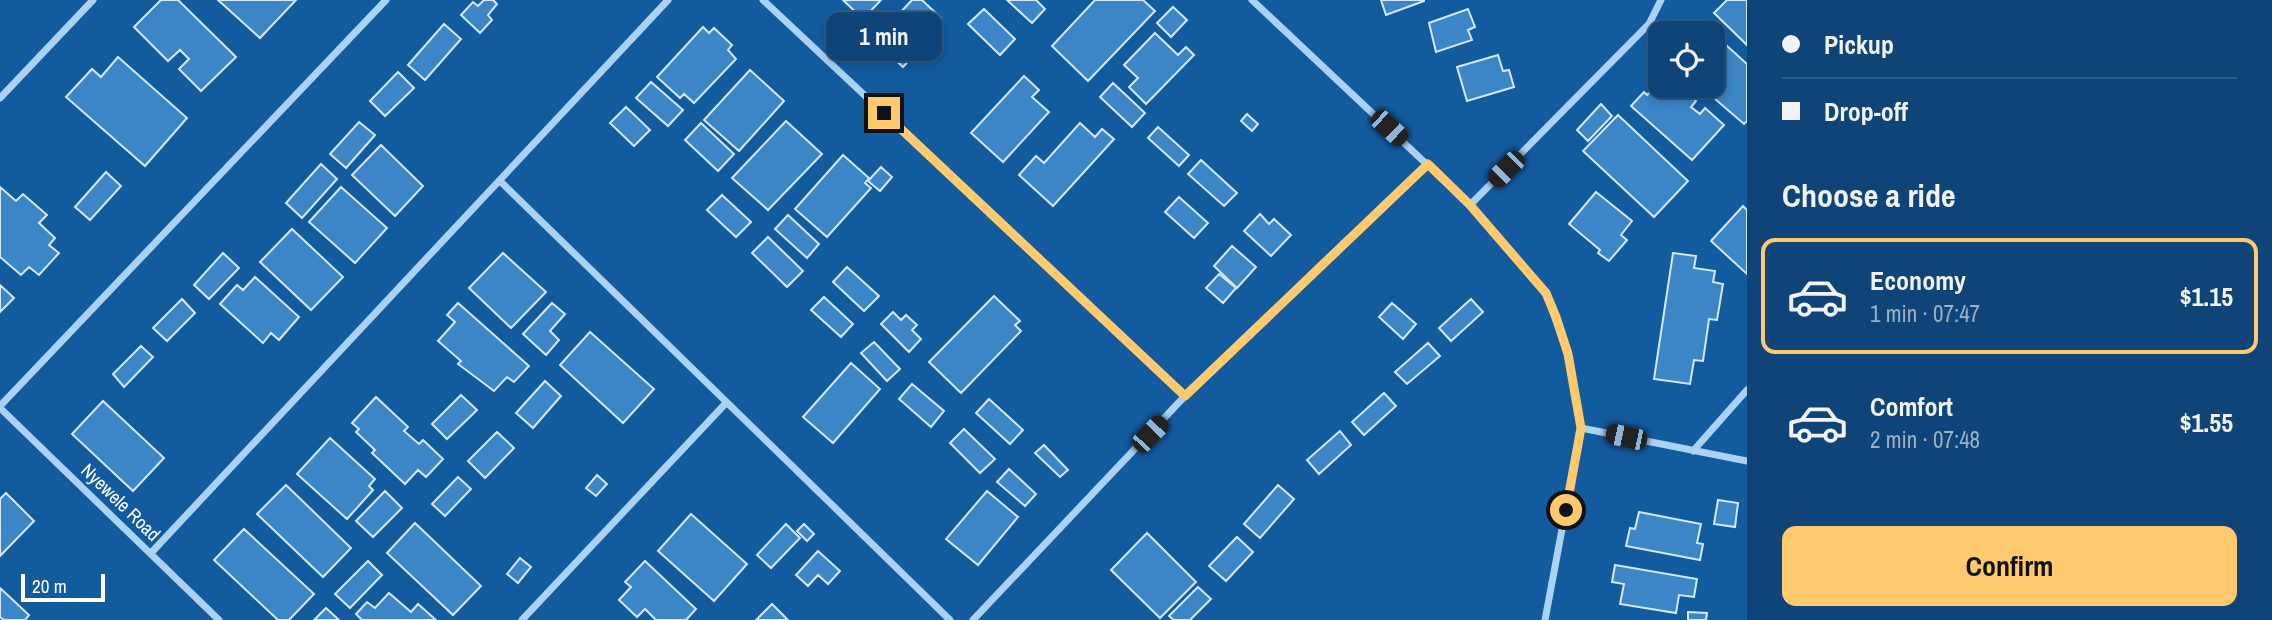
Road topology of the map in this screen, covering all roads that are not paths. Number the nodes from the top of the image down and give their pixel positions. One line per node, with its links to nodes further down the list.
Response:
1 (93, 0): 7 (street)
2 (386, 0): 14 (street)
3 (668, 0): 9 (street)
4 (763, 0): 12 (street)
5 (1252, 0): 8 (street)
6 (1661, 0): 10 (street)
7 (0, 98)
8 (1428, 164): 10 (street); 12 (street)
9 (500, 181): 13 (street); 18 (street)
10 (1470, 205): 15 (street)
11 (1747, 390): 16 (street)
12 (1185, 396): 22 (street)
13 (726, 402): 20 (street); 21 (street)
14 (0, 407): 18 (street, Nyewele Road)
15 (1581, 428): 16 (street); 23 (street)
16 (1693, 451): 17 (street)
17 (1747, 461)
18 (151, 553): 19 (street, Nyewele Road)
19 (219, 620)
20 (522, 620)
21 (950, 620)
22 (972, 620)
23 (1545, 620)

